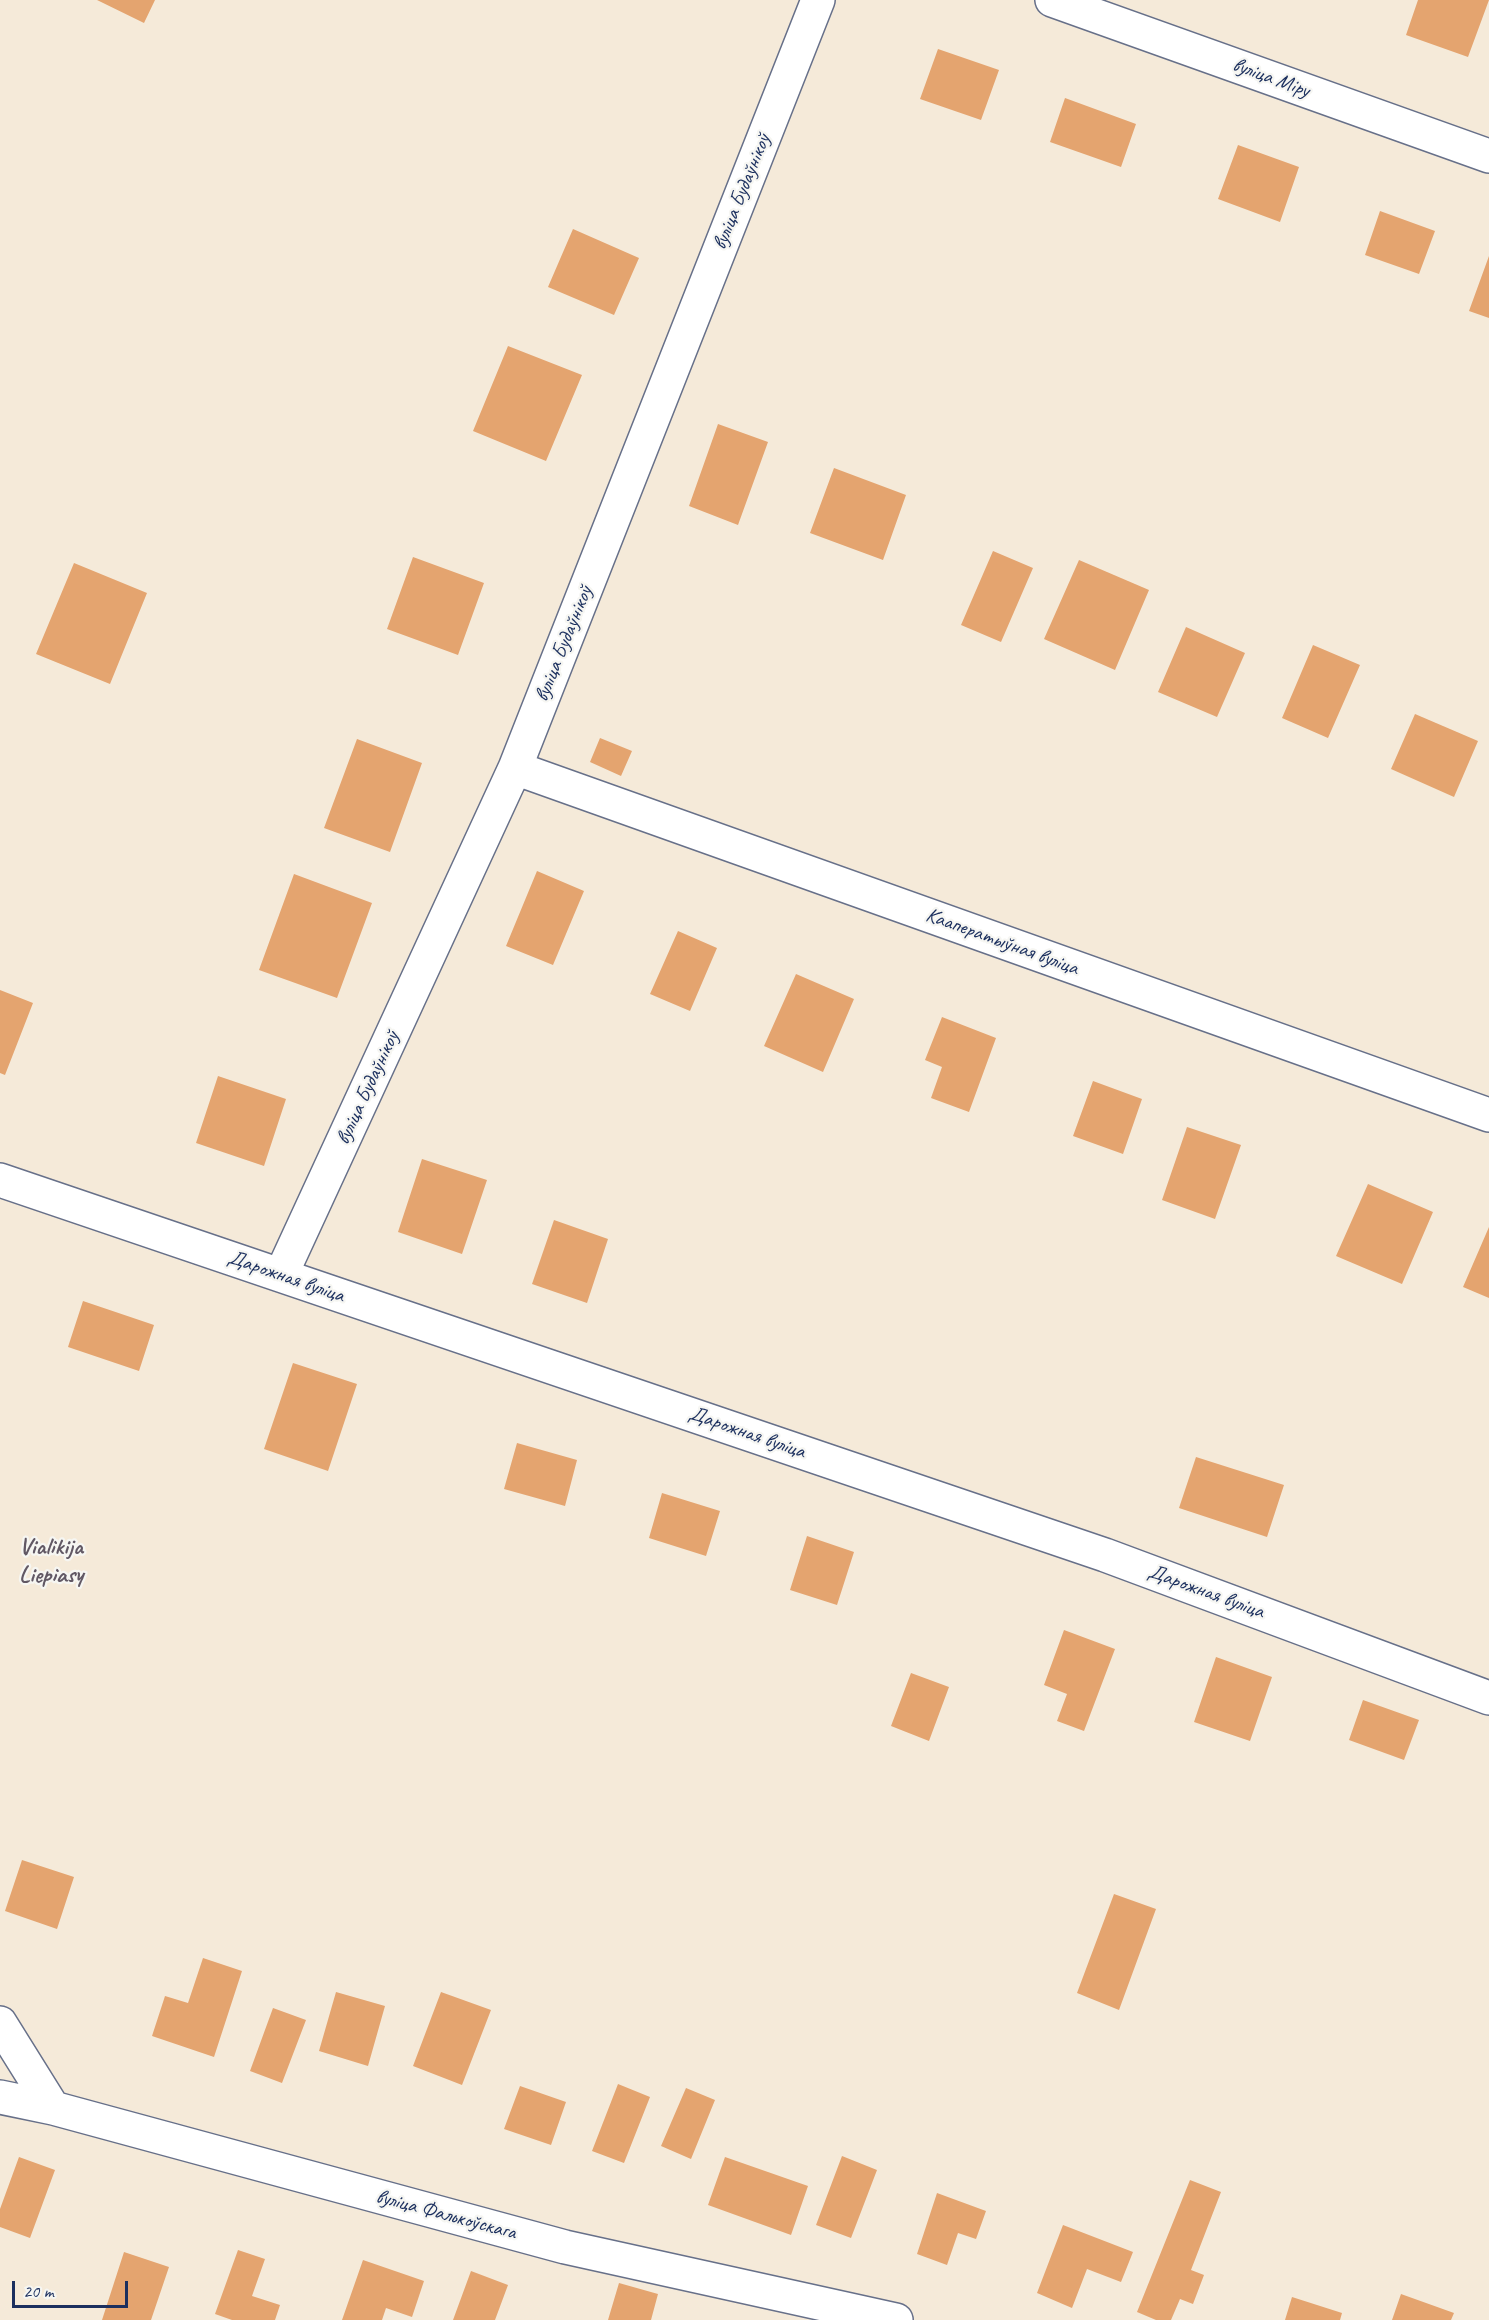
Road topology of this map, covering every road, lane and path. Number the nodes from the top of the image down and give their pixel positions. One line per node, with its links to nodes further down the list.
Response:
1 (818, 0): 4 (street, вуліца Будаўнікоў)
2 (1052, 0): 3 (street, вуліца Міру)
3 (1489, 156)
4 (515, 768): 5 (street, Кааператыўная вуліца); 7 (street, вуліца Будаўнікоў)
5 (1489, 1115)
6 (0, 1180): 7 (street, Дарожная вуліца)
7 (281, 1275): 8 (street, Дарожная вуліца)
8 (1489, 1698)
9 (0, 2023): 11 (street)
10 (2, 2102): 11 (street, вуліца Фалькоўскага)
11 (52, 2108): 12 (street, вуліца Фалькоўскага)
12 (896, 2320)

